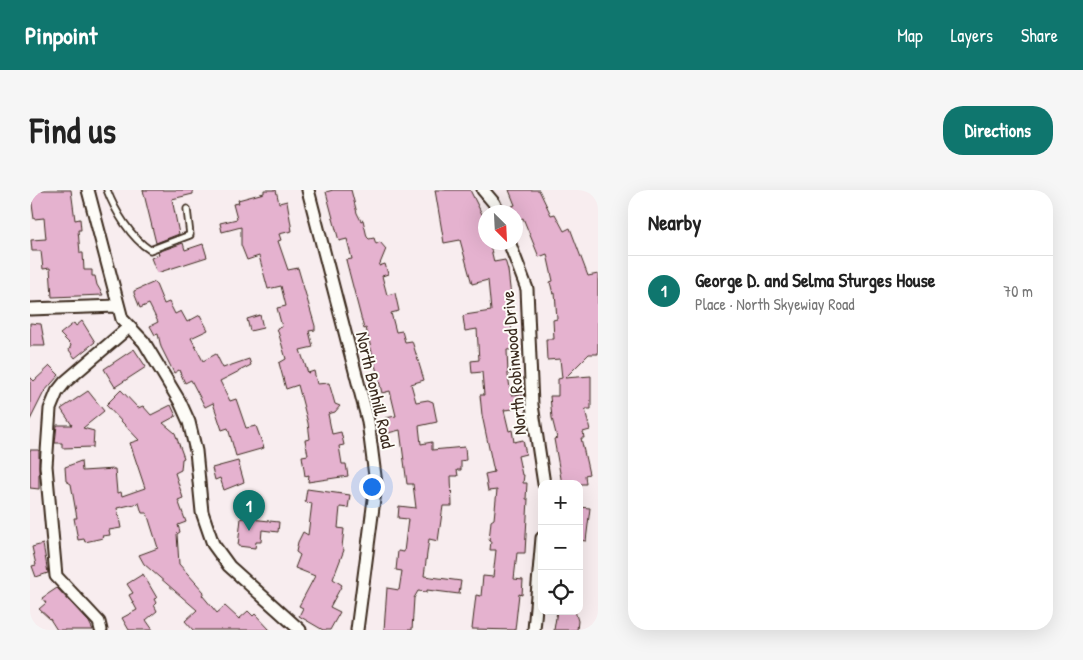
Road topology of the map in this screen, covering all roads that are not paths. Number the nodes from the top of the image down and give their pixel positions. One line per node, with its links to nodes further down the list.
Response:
1 (88, 190): 8 (street)
2 (107, 190): 6 (lane)
3 (308, 190): 15 (street, North Bonhill Road)
4 (483, 190): 5 (street)
5 (495, 205)
6 (187, 209)
7 (513, 250): 11 (street, North Robinwood Drive)
8 (117, 306): 9 (street); 10 (street)
9 (30, 309)
10 (129, 327): 13 (street); 14 (street)
11 (543, 480)
12 (539, 570): 16 (street)
13 (101, 630)
14 (300, 630)
15 (357, 630)
16 (534, 630)

